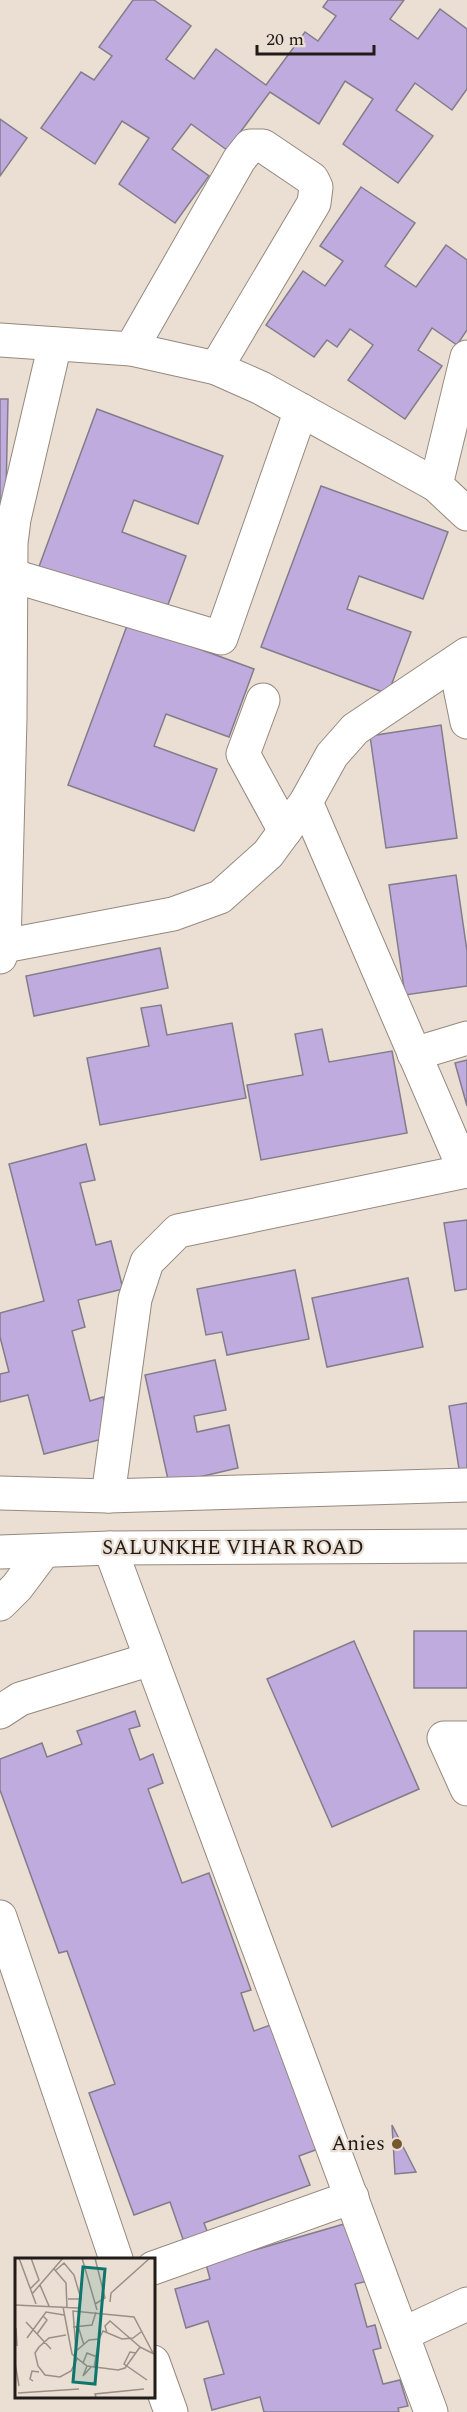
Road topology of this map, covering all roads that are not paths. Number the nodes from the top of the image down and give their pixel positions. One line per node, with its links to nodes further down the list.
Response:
1 (0, 340): 2 (street)
2 (55, 344): 3 (street); 9 (street)
3 (131, 349): 5 (street); 5 (street)
4 (467, 357): 7 (street)
5 (216, 368): 6 (street)
6 (301, 410): 7 (street); 9 (street)
7 (436, 485): 8 (street)
8 (467, 514)
9 (10, 575): 15 (street)
10 (461, 658): 12 (street); 13 (street)
11 (263, 699): 14 (street)
12 (467, 722)
13 (306, 802): 14 (street); 17 (street)
14 (285, 831): 15 (street)
15 (2, 952)
16 (467, 1038): 17 (street)
17 (414, 1054): 18 (street)
18 (466, 1171): 21 (street)
19 (467, 1485): 21 (street)
20 (0, 1493): 21 (street)
21 (108, 1496)
22 (467, 1546): 23 (street, SALUNKHE VIHAR ROAD)
23 (110, 1548): 24 (street, SALUNKHE VIHAR ROAD); 27 (street)
24 (44, 1551): 25 (street, SALUNKHE VIHAR ROAD); 26 (street)
25 (0, 1552)
26 (0, 1604)
27 (151, 1659): 28 (street); 32 (street)
28 (0, 1712)
29 (467, 1738): 30 (street)
30 (467, 1789)
31 (0, 1917): 33 (street)
32 (352, 2197): 34 (street); 36 (street)
33 (116, 2258)
34 (154, 2268)
35 (467, 2304): 36 (street)
36 (403, 2334): 39 (street)
37 (154, 2365): 38 (street)
38 (171, 2412)
39 (432, 2412)

